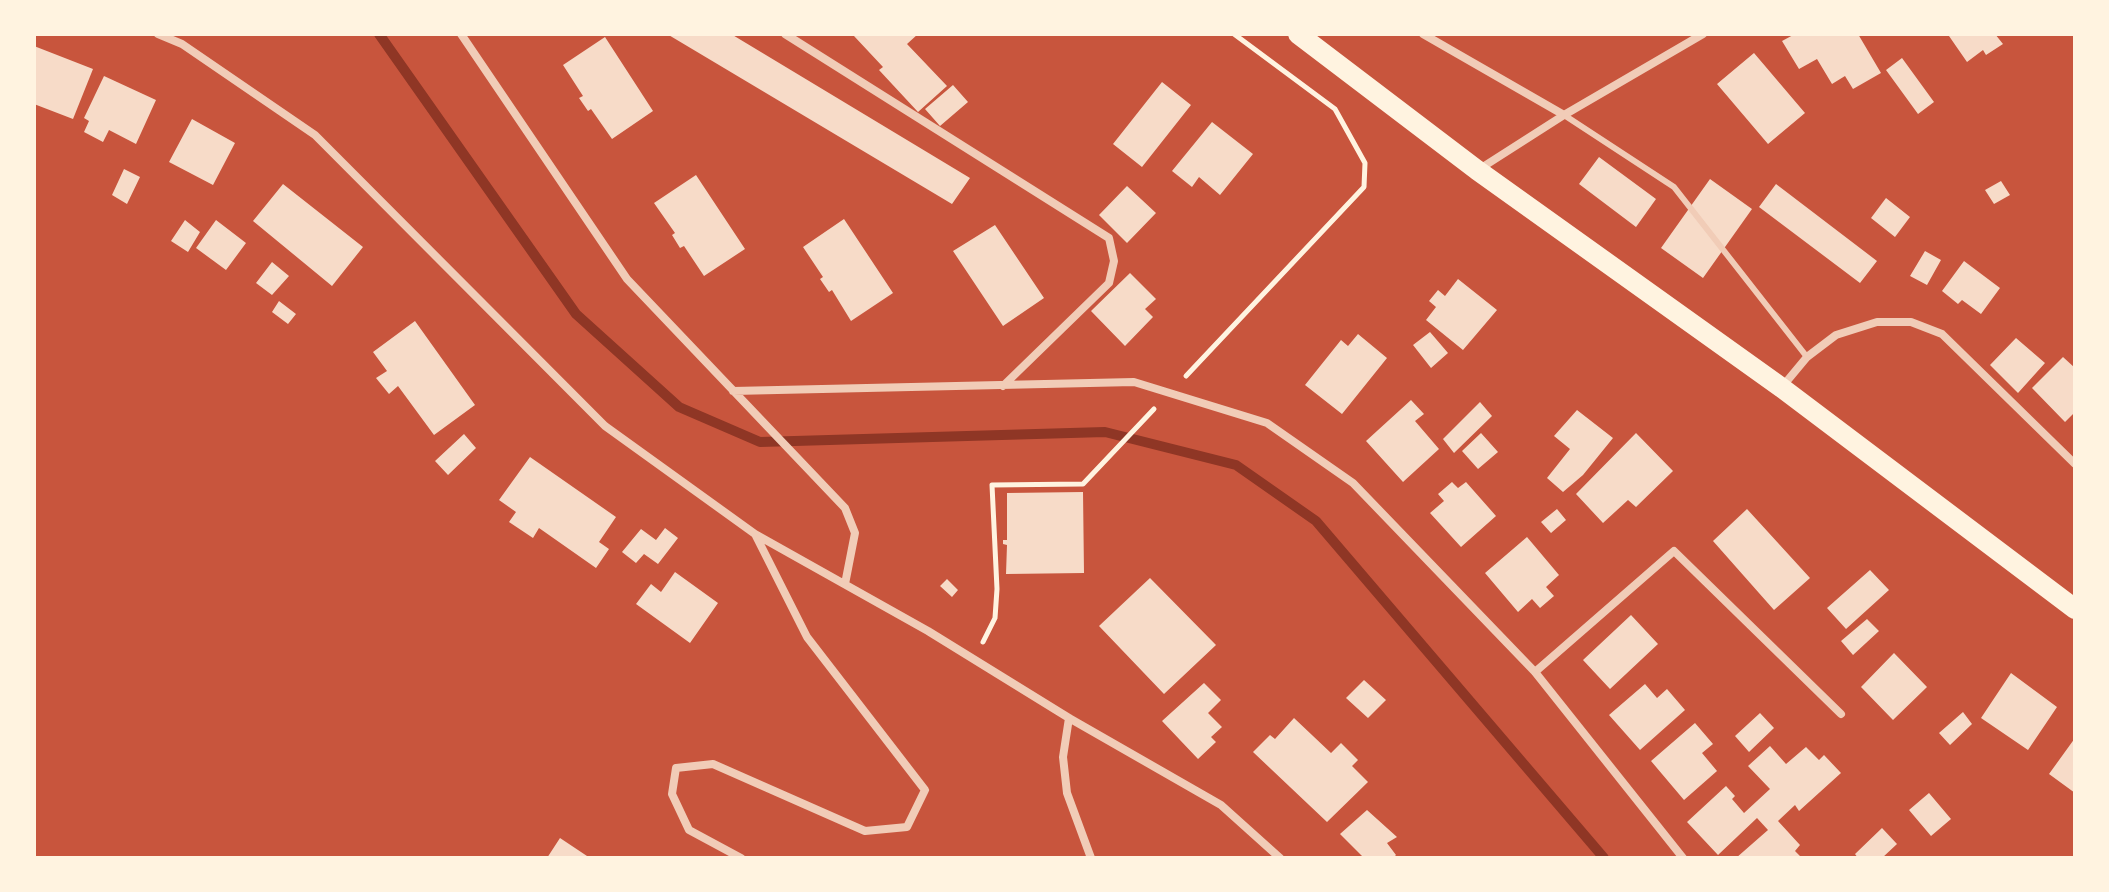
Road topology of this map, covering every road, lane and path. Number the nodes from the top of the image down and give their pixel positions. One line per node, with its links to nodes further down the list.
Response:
1 (158, 34): 16 (street)
2 (785, 34): 11 (street)
3 (1234, 34): 14 (path)
4 (1298, 34): 9 (main road)
5 (1423, 34): 8 (street)
6 (1703, 34): 8 (street)
7 (465, 36): 13 (street)
8 (1564, 115): 9 (street); 10 (lane)
9 (1477, 170): 12 (main road)
10 (1807, 357): 12 (street); 15 (street)
11 (1003, 386): 13 (street); 14 (street)
12 (1782, 388): 18 (main road)
13 (733, 391): 17 (street)
14 (1170, 393): 19 (path); 20 (street)
15 (2075, 464)
16 (755, 534): 17 (street); 23 (street)
17 (845, 584): 19 (street)
18 (2075, 609)
19 (974, 659): 22 (street)
20 (1535, 672): 21 (street); 26 (street)
21 (1841, 714)
22 (1069, 718): 24 (street); 25 (street)
23 (741, 858)
24 (1091, 858)
25 (1280, 858)
26 (1683, 858)

